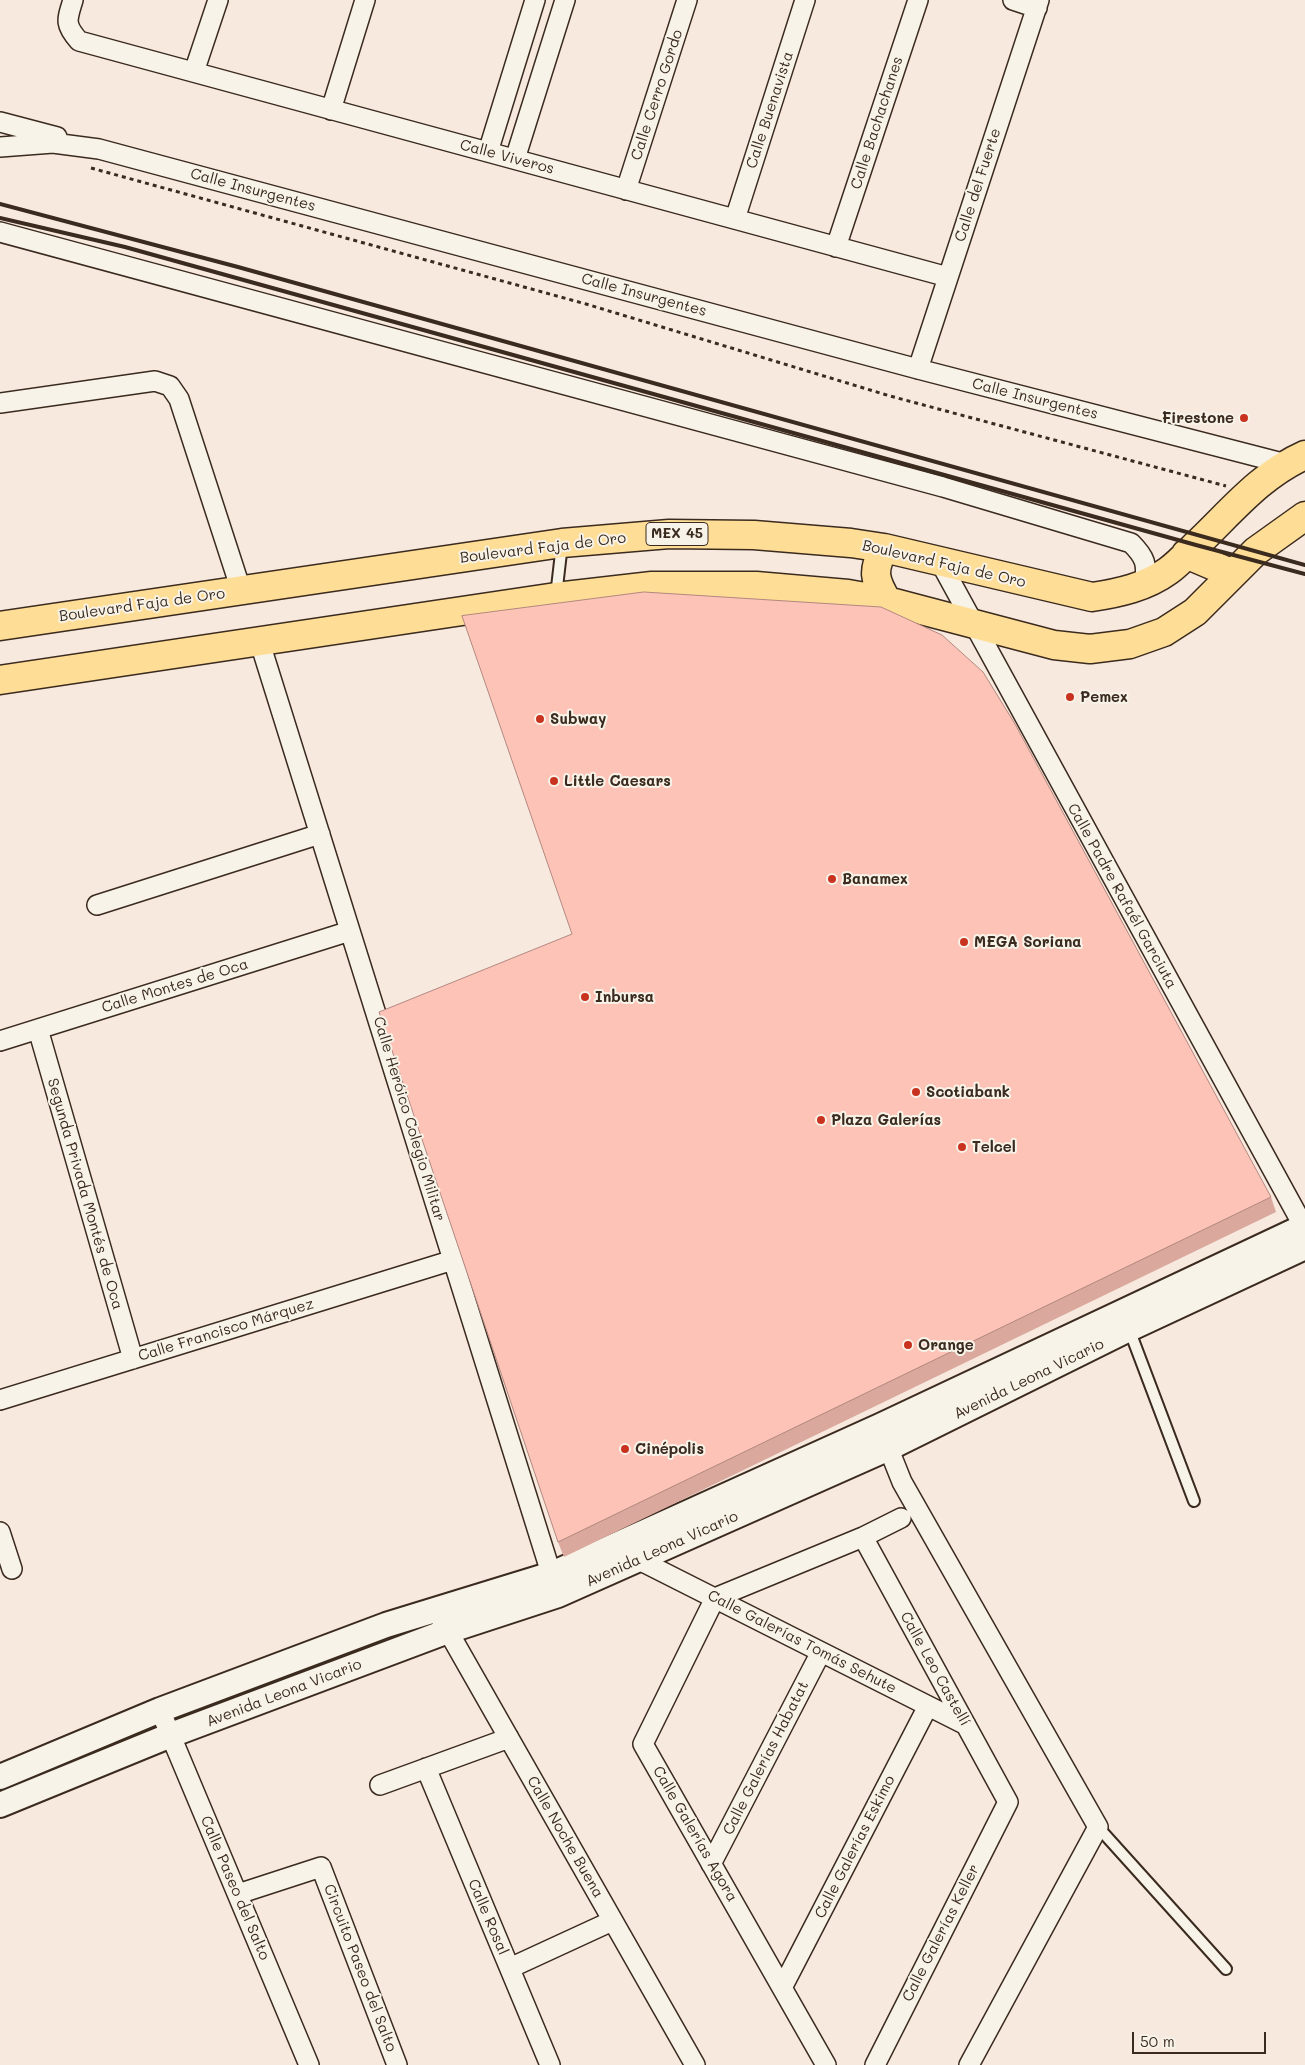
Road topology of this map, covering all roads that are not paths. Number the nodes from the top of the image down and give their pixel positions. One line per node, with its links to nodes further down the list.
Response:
1 (73, 0): 11 (street, Calle Viveros)
2 (218, 0): 11 (street)
3 (365, 0): 12 (street)
4 (535, 0): 16 (street)
5 (565, 0): 17 (street)
6 (687, 0): 18 (street, Calle Cerro Gordo)
7 (805, 0): 19 (street, Calle Buenavista)
8 (918, 0): 21 (street, Calle Bachachanes)
9 (1012, 0): 10 (street)
10 (1038, 4): 22 (street, Calle del Fuerte)
11 (194, 72): 12 (street, Calle Viveros)
12 (331, 110): 16 (street, Calle Viveros)
13 (6, 123): 15 (street)
14 (0, 147): 15 (street, Calle Insurgentes)
15 (99, 149): 23 (street, Calle Insurgentes)
16 (488, 152): 17 (street, Calle Viveros)
17 (515, 160): 18 (street, Calle Viveros)
18 (626, 190): 19 (street, Calle Viveros)
19 (735, 219): 21 (street, Calle Viveros)
20 (0, 232): 32 (street)
21 (836, 246): 22 (street, Calle Viveros)
22 (948, 277): 23 (street, Calle del Fuerte)
23 (918, 369): 25 (street, Calle Insurgentes)
24 (0, 403): 33 (street)
25 (1295, 459): 29 (main road, Boulevard Faja de Oro / MEX 45)
26 (1305, 516): 31 (main road)
27 (562, 543): 28 (main road, Boulevard Faja de Oro / MEX 45); 33 (main road, Boulevard Faja de Oro / MEX 45); 35 (lane)
28 (884, 548): 30 (main road, Boulevard Faja de Oro / MEX 45); 34 (main road)
29 (1186, 554): 31 (main road); 32 (main road, Boulevard Faja de Oro / MEX 45)
30 (940, 562): 32 (main road, Boulevard Faja de Oro / MEX 45); 36 (street, Calle Padre Rafaél Garciuta)
31 (1233, 574): 36 (main road)
32 (1144, 584)
33 (241, 590): 37 (main road, Boulevard Faja de Oro / MEX 45)
34 (887, 601): 35 (main road); 36 (main road)
35 (557, 602): 38 (main road)
36 (974, 625): 45 (street, Calle Padre Rafaél Garciuta)
37 (0, 626)
38 (260, 643): 39 (main road); 40 (street, Calle Heróico Colegio Militar)
39 (0, 680)
40 (320, 834): 41 (street); 42 (street, Calle Heróico Colegio Militar)
41 (97, 905)
42 (350, 931): 43 (street, Calle Montes de Oca); 46 (street, Calle Heróico Colegio Militar)
43 (38, 1029): 44 (street, Calle Montes de Oca); 48 (street, Segunda Privada Montés de Oca)
44 (0, 1041)
45 (1305, 1232): 47 (street, Avenida Leona Vicario)
46 (453, 1260): 48 (street, Calle Francisco Márquez); 58 (street, Calle Heróico Colegio Militar)
47 (1125, 1320): 50 (street, Avenida Leona Vicario); 51 (street, Avenida Leona Vicario); 52 (lane)
48 (133, 1359): 49 (street, Calle Francisco Márquez)
49 (0, 1400)
50 (880, 1426): 51 (street); 58 (street, Avenida Leona Vicario)
51 (889, 1448): 56 (street, Avenida Leona Vicario); 75 (street)
52 (1194, 1501)
53 (901, 1518): 55 (street)
54 (0, 1532): 57 (street)
55 (862, 1537): 59 (street); 65 (street, Calle Leo Castellí)
56 (639, 1560): 58 (street, Avenida Leona Vicario); 59 (street, Calle Galerías Tomás Sehute)
57 (12, 1569)
58 (555, 1585): 60 (street, Avenida Leona Vicario); 61 (street, Avenida Leona Vicario)
59 (715, 1598): 62 (street, Calle Galerías Tomás Sehute); 76 (street, Calle Galerías Agora)
60 (436, 1610): 61 (street, Calle Noche Buena); 64 (street, Avenida Leona Vicario)
61 (448, 1631): 66 (street, Avenida Leona Vicario); 67 (street, Calle Noche Buena)
62 (821, 1652): 63 (street, Calle Galerías Tomás Sehute); 76 (street, Calle Galerías Habatat)
63 (928, 1706): 65 (street, Calle Galerías Tomás Sehute); 81 (street, Calle Galerías Eskimo)
64 (160, 1710): 66 (street, Calle Paseo del Salto); 68 (street, Avenida Leona Vicario)
65 (966, 1725): 73 (street, Calle Leo Castellí)
66 (171, 1735): 70 (street, Avenida Leona Vicario); 77 (street, Calle Paseo del Salto)
67 (508, 1738): 69 (street); 78 (street, Calle Noche Buena)
68 (67, 1749): 70 (street); 71 (street, Avenida Leona Vicario)
69 (426, 1768): 72 (street); 79 (street, Calle Rosal)
70 (77, 1774): 74 (street, Avenida Leona Vicario)
71 (0, 1777)
72 (380, 1785)
73 (1008, 1802): 87 (street, Calle Galerías Keller)
74 (0, 1805)
75 (1098, 1827): 80 (lane); 88 (street)
76 (711, 1864): 81 (street, Calle Galerías Agora)
77 (238, 1894): 82 (street, Calle Paseo del Salto); 83 (street, Circuito Paseo del Salto)
78 (612, 1921): 79 (street); 85 (street, Calle Noche Buena)
79 (510, 1968): 84 (street, Calle Rosal)
80 (1226, 1969)
81 (782, 1988): 86 (street, Calle Galerías Agora)
82 (309, 2065)
83 (397, 2065)
84 (550, 2065)
85 (695, 2065)
86 (826, 2065)
87 (875, 2065)
88 (969, 2065)

